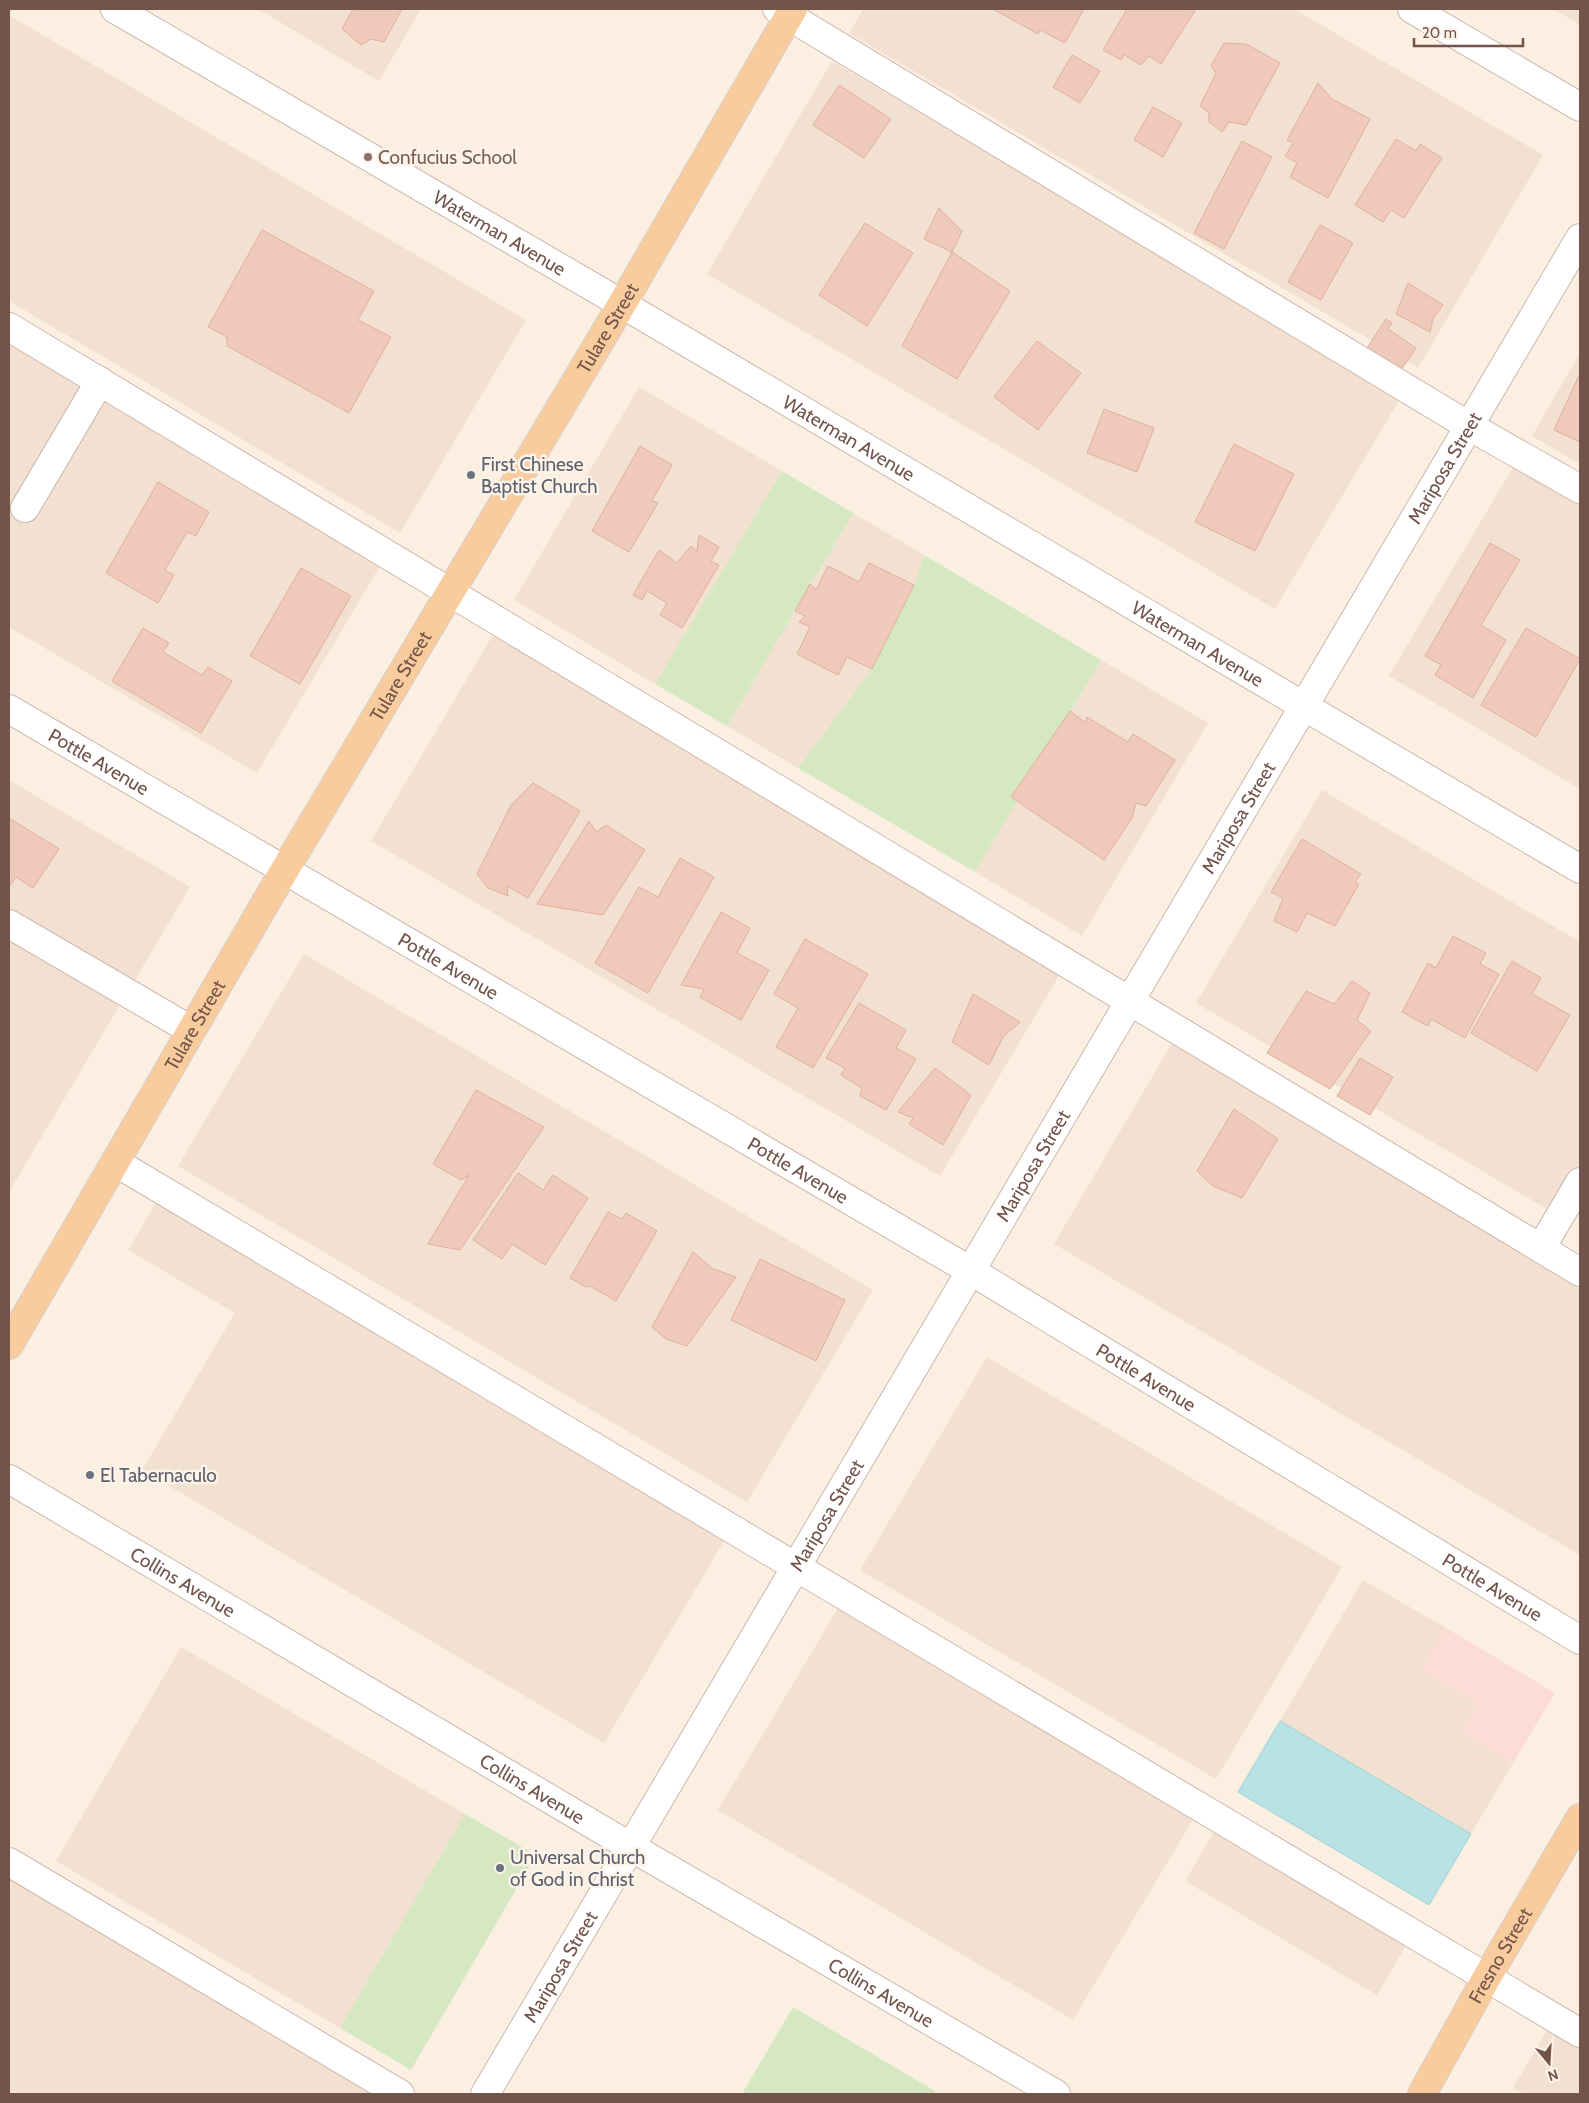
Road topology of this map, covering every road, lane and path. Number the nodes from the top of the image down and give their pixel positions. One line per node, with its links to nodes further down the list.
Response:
1 (115, 9): 6 (street, Waterman Avenue)
2 (1412, 9): 4 (street)
3 (786, 11): 6 (main road, Tulare Street); 9 (street)
4 (1580, 107)
5 (1580, 238): 9 (street, Mariposa Street)
6 (622, 304): 12 (main road, Tulare Street); 13 (street, Waterman Avenue)
7 (9, 327): 8 (street)
8 (100, 381): 11 (street); 12 (street)
9 (1469, 426): 10 (street); 13 (street, Mariposa Street)
10 (1580, 489)
11 (25, 508)
12 (450, 591): 16 (main road, Tulare Street); 18 (street)
13 (1304, 707): 15 (street, Waterman Avenue); 18 (street, Mariposa Street)
14 (9, 709): 16 (street, Pottle Avenue)
15 (1580, 869)
16 (284, 871): 19 (main road, Tulare Street); 23 (street, Pottle Avenue)
17 (9, 924): 19 (street)
18 (1130, 1001): 22 (street); 23 (street, Mariposa Street)
19 (191, 1030): 20 (main road, Tulare Street)
20 (115, 1162): 25 (main road, Tulare Street); 27 (street)
21 (1580, 1182): 22 (street)
22 (1541, 1248): 24 (street)
23 (971, 1271): 27 (street, Mariposa Street); 28 (street, Pottle Avenue)
24 (1580, 1272)
25 (9, 1345)
26 (9, 1479): 30 (street, Collins Avenue)
27 (796, 1567): 30 (street, Mariposa Street); 32 (street)
28 (1580, 1640)
29 (1580, 1818): 32 (main road, Fresno Street)
30 (631, 1847): 35 (street, Mariposa Street); 36 (street, Collins Avenue)
31 (9, 1862): 34 (street)
32 (1487, 1977): 33 (street); 37 (main road, Fresno Street)
33 (1580, 2032)
34 (400, 2094)
35 (485, 2094)
36 (1056, 2094)
37 (1422, 2094)

